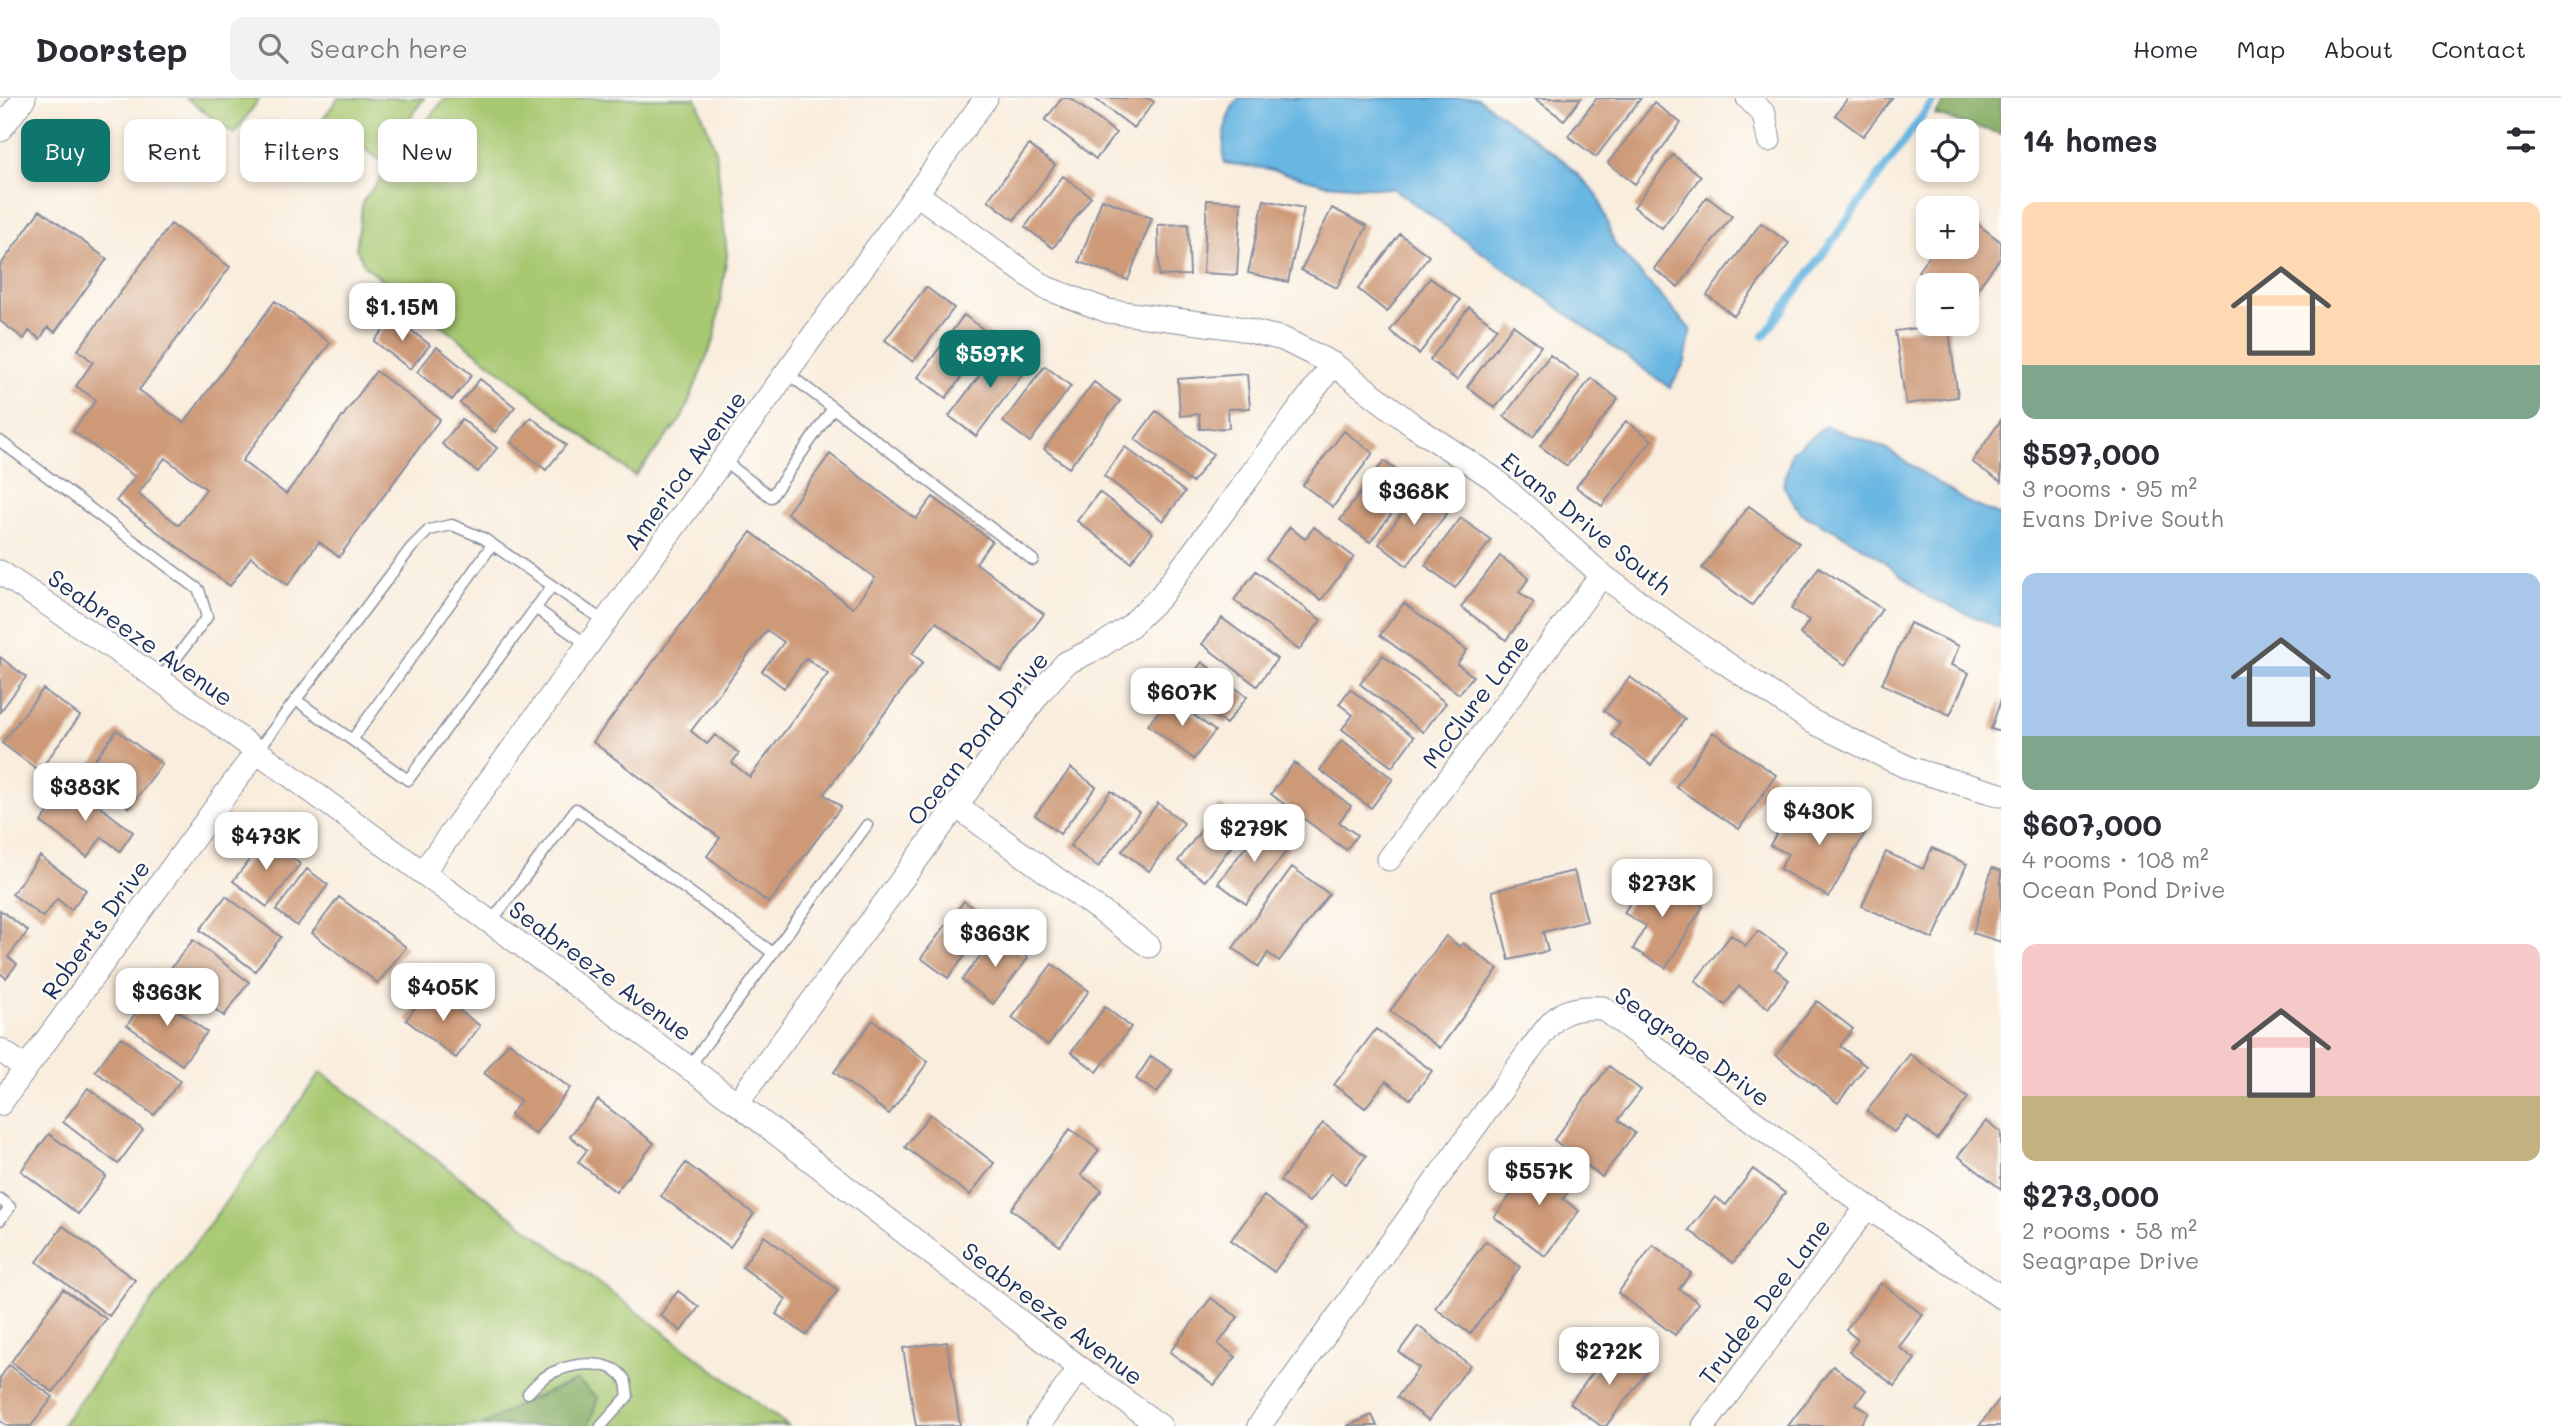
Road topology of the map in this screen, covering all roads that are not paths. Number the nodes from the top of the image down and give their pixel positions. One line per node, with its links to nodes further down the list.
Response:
1 (986, 98): 6 (street, America Avenue)
2 (1748, 98): 5 (street)
3 (18, 100): 4 (street)
4 (0, 130)
5 (1769, 140)
6 (917, 194): 7 (street, Evans Drive South); 8 (street, America Avenue)
7 (1333, 364): 15 (street, Evans Drive South); 25 (street, Ocean Pond Drive)
8 (787, 373): 9 (lane); 11 (street, America Avenue)
9 (833, 408): 11 (lane); 13 (lane)
10 (0, 441): 20 (lane)
11 (723, 460): 18 (street, America Avenue)
12 (492, 545): 16 (lane); 21 (lane); 22 (lane)
13 (1033, 560)
14 (0, 572): 20 (street, Seabreeze Avenue)
15 (1602, 575): 24 (street, Evans Drive South); 27 (street, McClure Lane)
16 (552, 586): 17 (lane); 18 (lane)
17 (536, 608): 19 (lane); 22 (lane)
18 (605, 622): 19 (street, America Avenue)
19 (589, 645): 28 (street, America Avenue)
20 (160, 680): 23 (street, Seabreeze Avenue)
21 (296, 700): 22 (lane); 23 (lane)
22 (352, 740)
23 (257, 751): 28 (street, Seabreeze Avenue); 33 (street, Roberts Drive)
24 (2001, 795)
25 (956, 806): 30 (street); 35 (street, Ocean Pond Drive)
26 (867, 825): 31 (lane)
27 (1389, 859)
28 (423, 872): 29 (street, Seabreeze Avenue)
29 (491, 922): 31 (lane); 34 (street, Seabreeze Avenue)
30 (1149, 946)
31 (773, 953): 34 (lane)
32 (0, 1050): 33 (street)
33 (26, 1068): 36 (street, Roberts Drive)
34 (689, 1068): 35 (street, Seabreeze Avenue)
35 (737, 1103): 41 (street, Seabreeze Avenue)
36 (0, 1104)
37 (0, 1199): 39 (lane)
38 (1867, 1207): 40 (street, Seagrape Drive); 46 (street, Seagrape Drive); 47 (street, Trudee Dee Lane)
39 (0, 1220)
40 (2001, 1297)
41 (1080, 1368): 44 (street); 45 (street, Seabreeze Avenue)
42 (528, 1393): 43 (lane)
43 (601, 1426)
44 (1038, 1426)
45 (1160, 1426)
46 (1259, 1426)
47 (1704, 1426)

